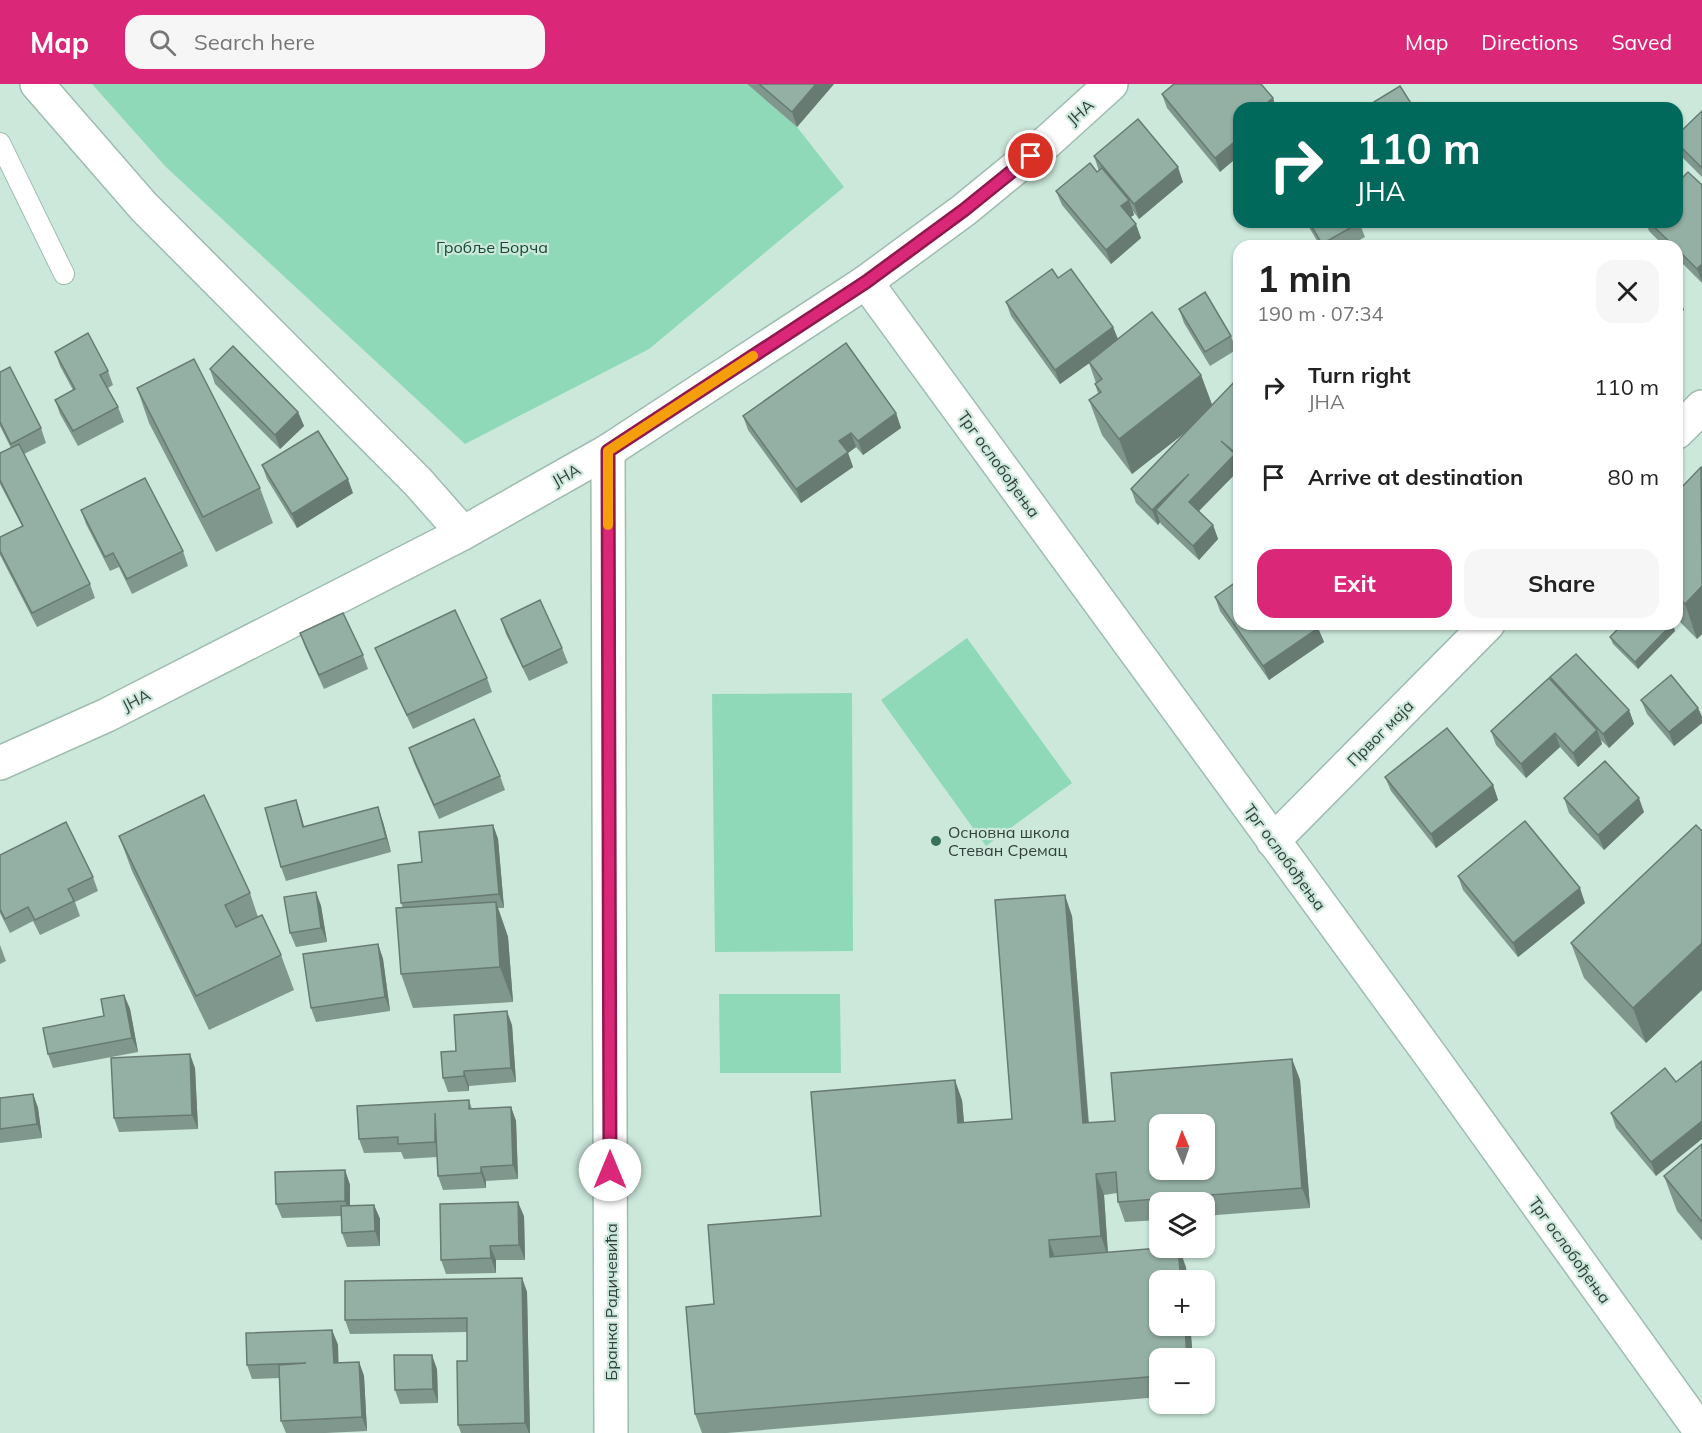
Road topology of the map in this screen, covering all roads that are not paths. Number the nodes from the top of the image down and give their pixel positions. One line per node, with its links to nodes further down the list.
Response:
1 (37, 84): 9 (street)
2 (1112, 84): 5 (street, ЈНА)
3 (0, 143): 4 (lane)
4 (64, 274)
5 (866, 282): 8 (street, ЈНА); 12 (street, Трг ослобођења)
6 (1702, 407): 7 (street)
7 (1683, 426)
8 (608, 451): 9 (street, ЈНА); 13 (street, Бранка Радичевића)
9 (463, 533): 11 (street, ЈНА)
10 (1482, 630): 12 (street, Првог маја)
11 (0, 763)
12 (1273, 841): 14 (street, Трг ослобођења)
13 (611, 1433)
14 (1701, 1433)

